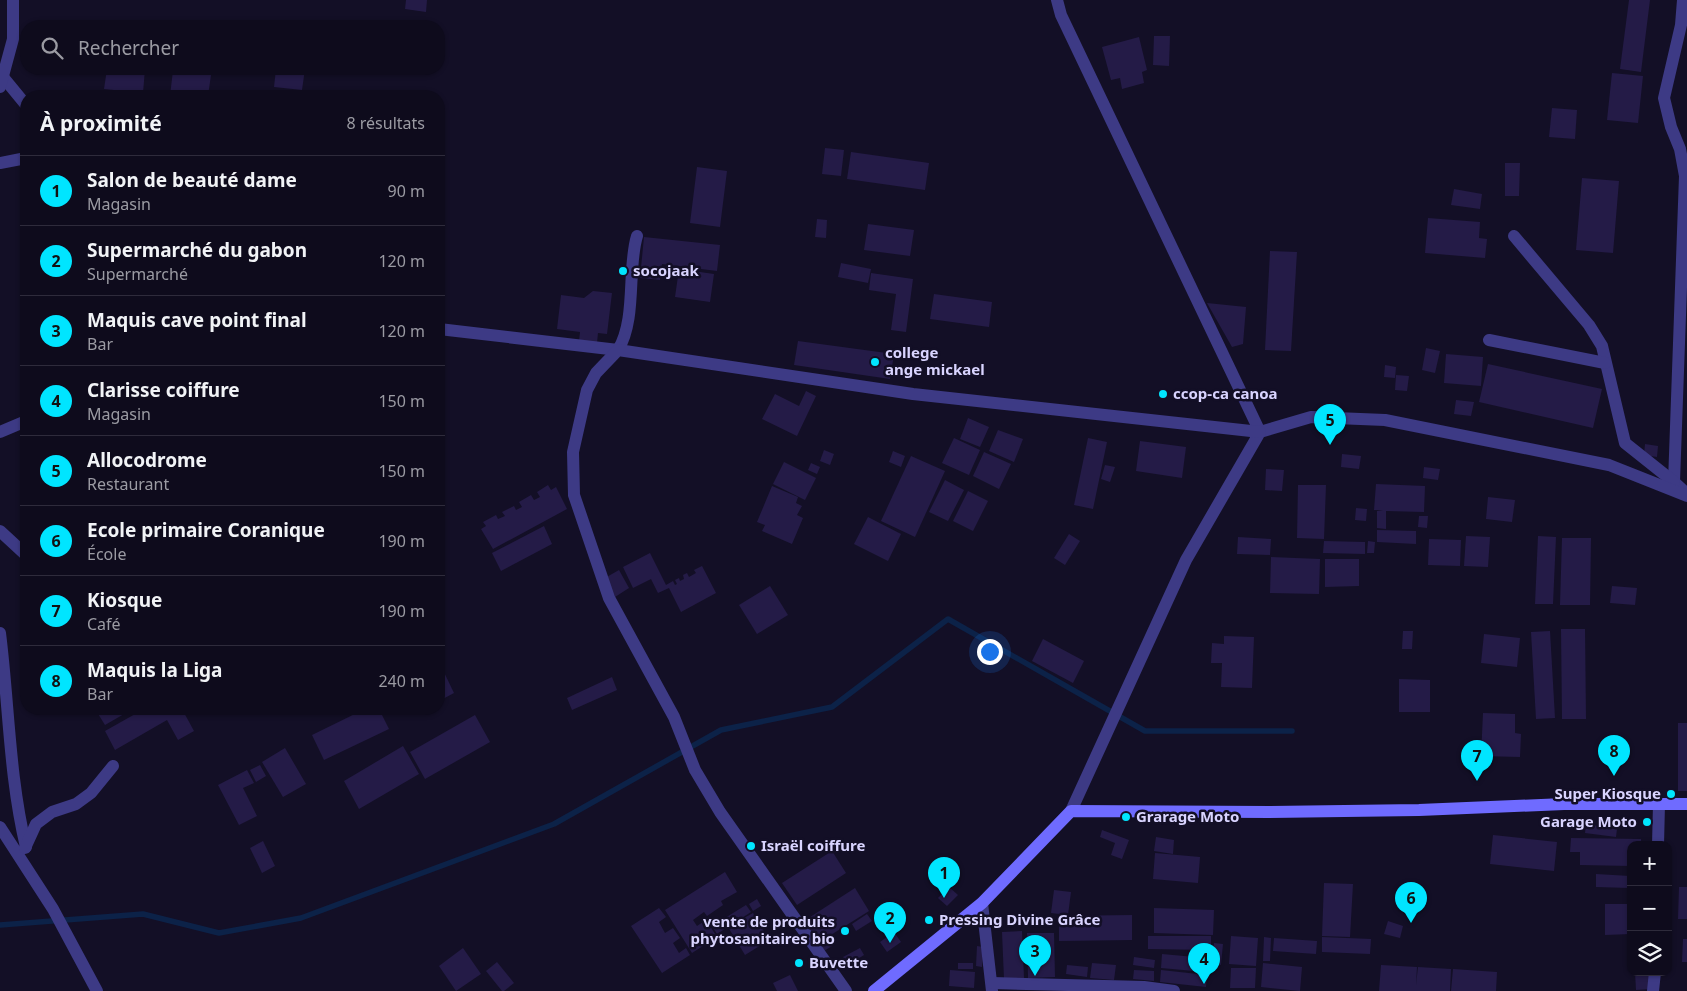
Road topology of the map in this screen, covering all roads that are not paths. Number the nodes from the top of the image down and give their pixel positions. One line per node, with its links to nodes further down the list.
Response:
1 (13, 0): 4 (street)
2 (1057, 0): 18 (street)
3 (1683, 0): 8 (street)
4 (1, 82): 5 (street)
5 (20, 99)
6 (20, 159): 7 (street)
7 (0, 163)
8 (1686, 176): 12 (street)
9 (637, 236): 14 (street)
10 (1514, 236): 15 (street)
11 (445, 330): 14 (street)
12 (1683, 333): 19 (street)
13 (1489, 340): 15 (street)
14 (618, 350): 18 (street); 37 (street)
15 (1605, 363): 19 (street)
16 (20, 424): 17 (street)
17 (0, 432)
18 (1260, 432): 20 (street); 27 (street)
19 (1674, 482): 20 (street)
20 (1687, 494)
21 (0, 531): 22 (street)
22 (20, 549)
23 (0, 634): 30 (street)
24 (113, 766): 30 (street)
25 (1659, 804): 26 (main road); 27 (main road); 29 (street)
26 (1687, 804)
27 (1071, 811): 32 (main road)
28 (0, 828): 31 (street)
29 (1658, 841)
30 (26, 847): 31 (street)
31 (19, 860): 36 (street)
32 (982, 903): 34 (street); 38 (main road)
33 (1655, 976): 40 (street)
34 (992, 987): 35 (street)
35 (1104, 989): 39 (street)
36 (97, 991)
37 (846, 991)
38 (874, 991)
39 (1174, 991)
40 (1653, 991)

